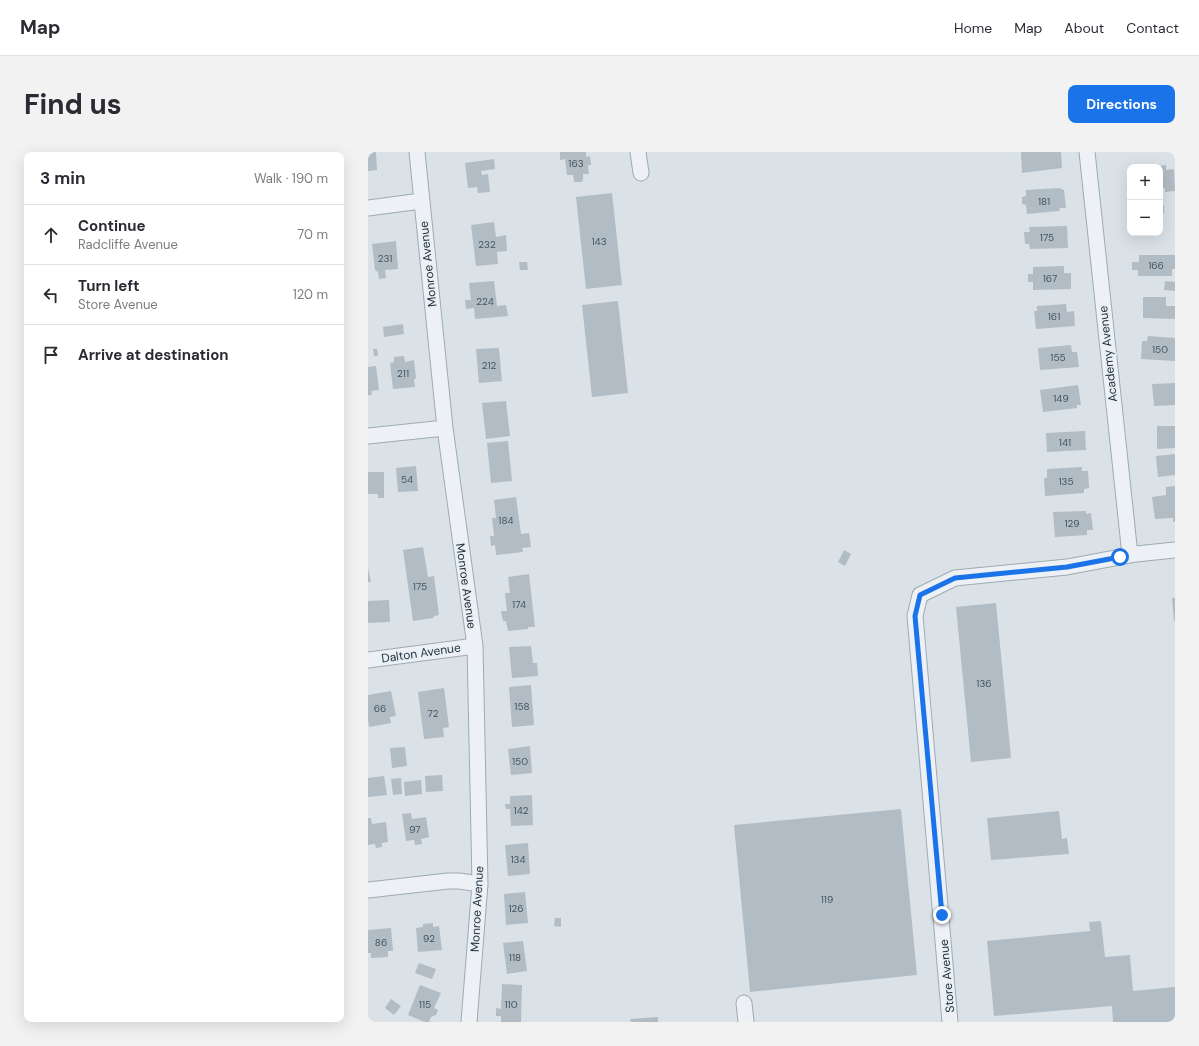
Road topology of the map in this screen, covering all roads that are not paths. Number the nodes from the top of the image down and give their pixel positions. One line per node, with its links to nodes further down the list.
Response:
1 (417, 152): 5 (street, Monroe Avenue)
2 (638, 152): 4 (street)
3 (1087, 152): 10 (street, Academy Avenue)
4 (641, 173)
5 (421, 201): 6 (street); 7 (street, Monroe Avenue)
6 (368, 208)
7 (445, 428): 8 (street); 11 (street, Monroe Avenue)
8 (368, 436)
9 (1175, 550): 10 (street)
10 (1130, 555): 18 (street, Store Avenue)
11 (475, 646): 12 (street, Dalton Avenue); 13 (street, Monroe Avenue)
12 (368, 660)
13 (480, 884): 14 (street); 16 (street, Monroe Avenue)
14 (368, 890)
15 (744, 1002): 17 (street)
16 (468, 1022)
17 (746, 1022)
18 (950, 1022)

